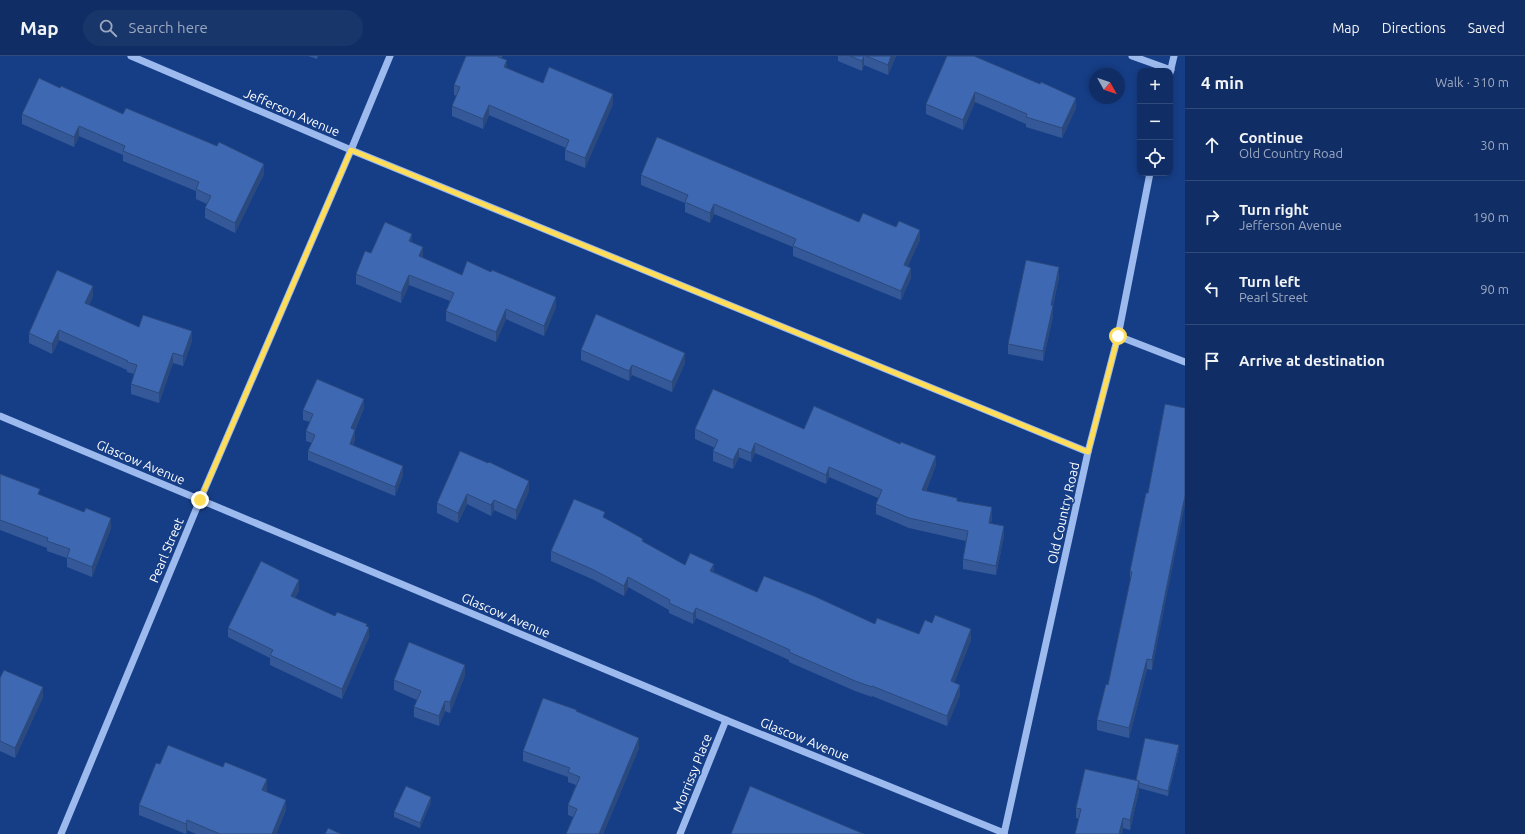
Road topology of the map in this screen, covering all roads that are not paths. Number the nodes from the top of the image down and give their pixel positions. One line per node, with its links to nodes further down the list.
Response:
1 (131, 56): 7 (street, Jefferson Avenue)
2 (390, 56): 7 (street, Pearl Street)
3 (1132, 56): 5 (street)
4 (1174, 56): 6 (street)
5 (1160, 68)
6 (1171, 68)
7 (351, 150): 12 (street, Jefferson Avenue); 13 (street, Pearl Street)
8 (1149, 176): 9 (street, Old Country Road)
9 (1118, 336): 10 (street); 12 (street, Old Country Road)
10 (1185, 362)
11 (0, 416): 13 (street, Glascow Avenue)
12 (1088, 452): 17 (street, Old Country Road)
13 (200, 500): 14 (street, Glascow Avenue); 15 (street, Pearl Street)
14 (726, 720): 16 (street, Morrissy Place); 17 (street, Glascow Avenue)
15 (61, 834)
16 (680, 834)
17 (1004, 834)

